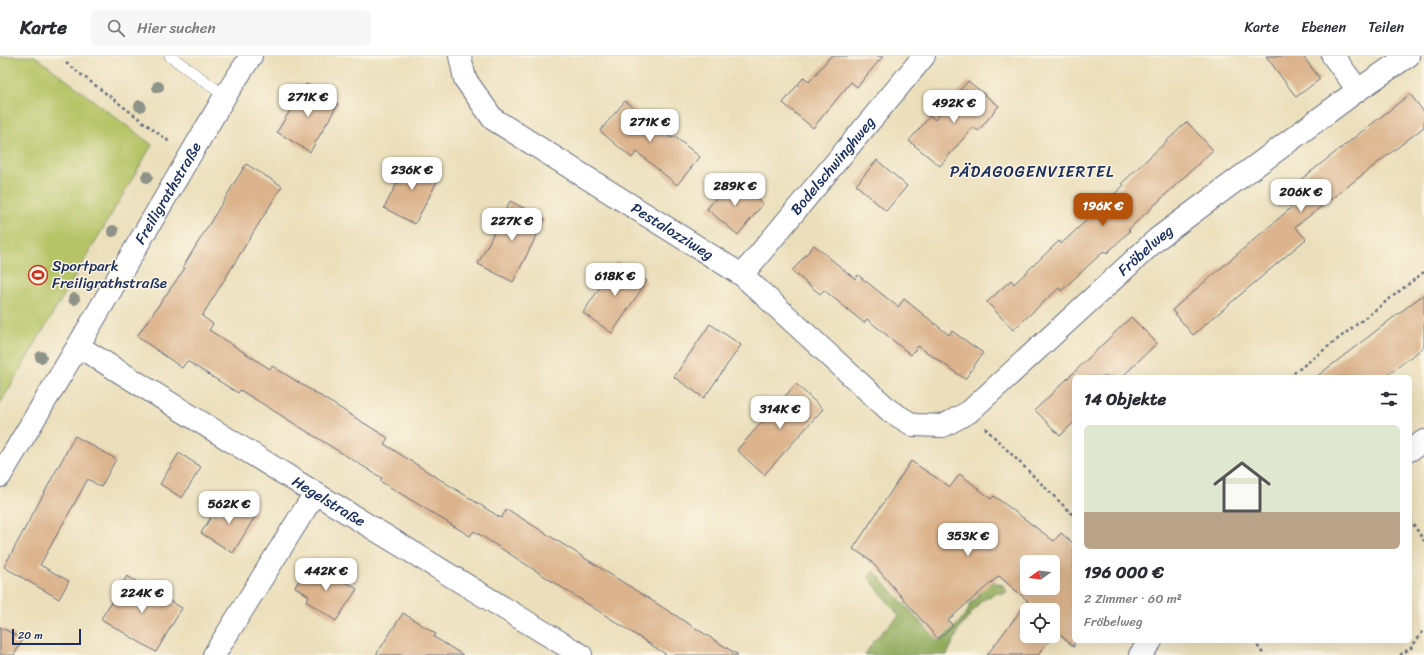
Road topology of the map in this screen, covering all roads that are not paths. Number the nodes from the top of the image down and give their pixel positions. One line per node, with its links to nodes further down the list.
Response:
1 (170, 56): 8 (lane)
2 (251, 56): 8 (street, Freiligrathstraße)
3 (460, 56): 9 (street, Pestalozziweg)
4 (924, 56): 9 (street, Bodelschwinghweg)
5 (1332, 56): 7 (street)
6 (1408, 56): 7 (street, Fröbelweg)
7 (1358, 90): 11 (street, Fröbelweg)
8 (225, 96): 10 (street, Freiligrathstraße)
9 (742, 275): 11 (street, Pestalozziweg)
10 (78, 346): 14 (street, Freiligrathstraße); 15 (street, Hegelstraße)
11 (890, 411)
12 (1424, 441): 13 (street)
13 (1412, 449)
14 (0, 476)
15 (315, 493): 17 (street); 18 (street, Hegelstraße)
16 (1149, 643): 19 (street)
17 (214, 655)
18 (581, 655)
19 (1140, 655)

